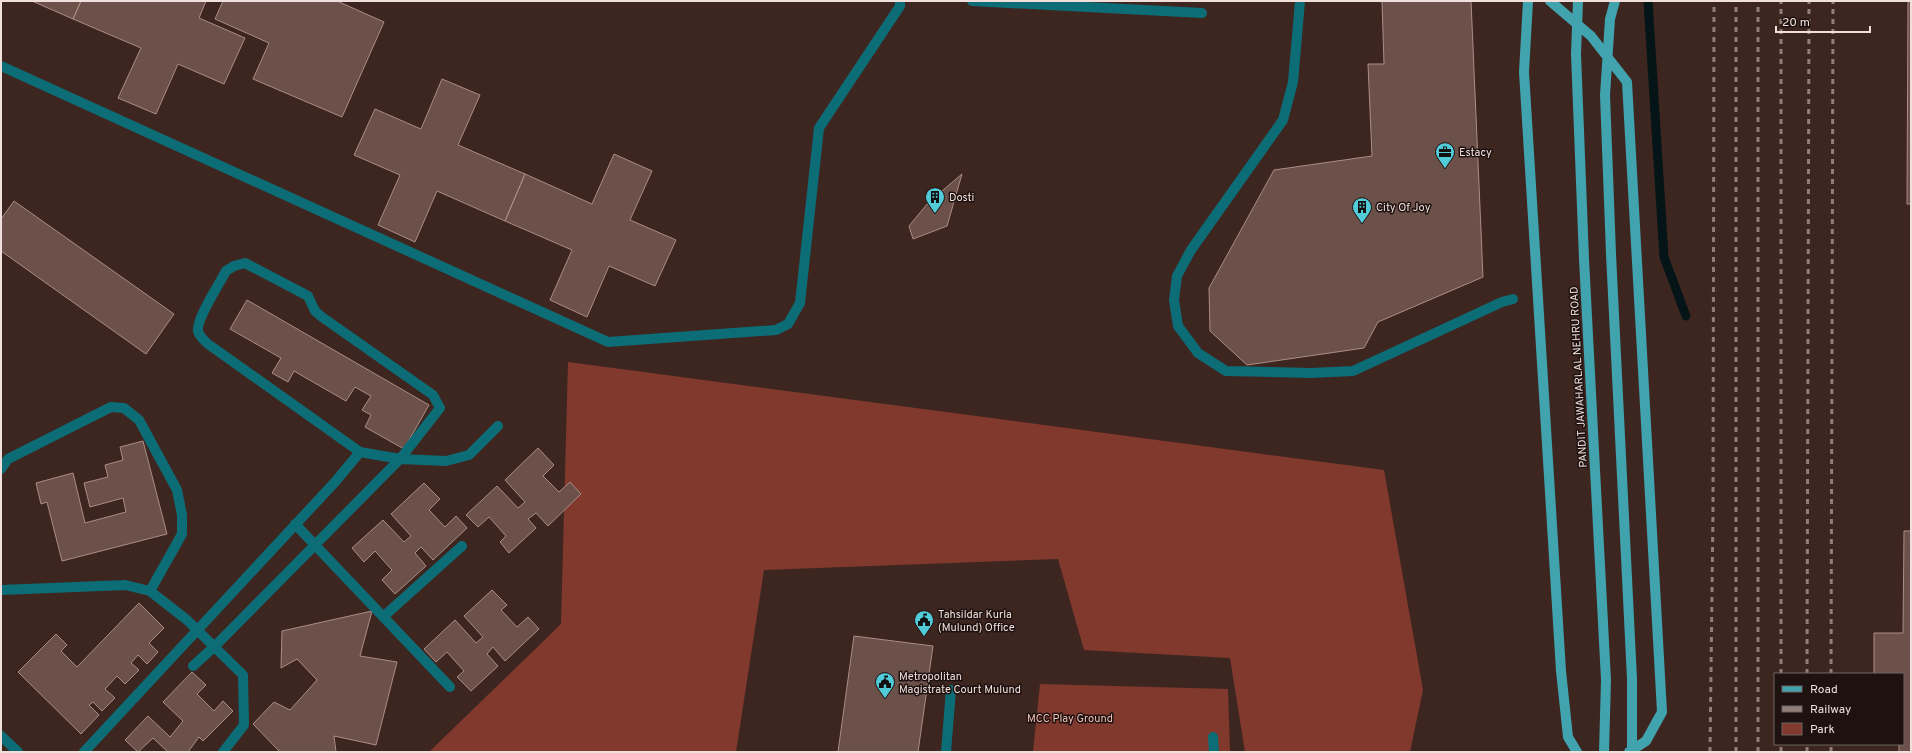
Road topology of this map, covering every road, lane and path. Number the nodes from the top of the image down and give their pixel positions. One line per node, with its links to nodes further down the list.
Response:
1 (900, 1): 9 (street)
2 (972, 1): 8 (street)
3 (1300, 1): 10 (street)
4 (1528, 1): 33 (main road)
5 (1550, 1): 35 (main road)
6 (1578, 1): 34 (main road, PANDIT JAWAHARLAL NEHRU ROAD)
7 (1615, 1): 35 (main road)
8 (1202, 13)
9 (1, 66)
10 (1513, 299)
11 (498, 426): 13 (street)
12 (360, 452): 13 (street); 13 (street); 15 (street)
13 (400, 459): 16 (street)
14 (1, 469): 19 (street)
15 (295, 524): 16 (street); 21 (street)
16 (315, 545): 20 (street); 22 (street)
17 (462, 546): 20 (street)
18 (1, 590): 19 (street)
19 (150, 591): 21 (street)
20 (383, 617): 24 (street)
21 (197, 630): 22 (street); 29 (street)
22 (215, 646): 23 (street); 30 (street)
23 (193, 666)
24 (450, 687)
25 (951, 690): 31 (street)
26 (1, 736): 28 (street)
27 (1213, 737): 32 (street)
28 (18, 752)
29 (84, 752)
30 (223, 752)
31 (946, 752)
32 (1214, 752)
33 (1577, 752)
34 (1604, 752)
35 (1631, 752)

